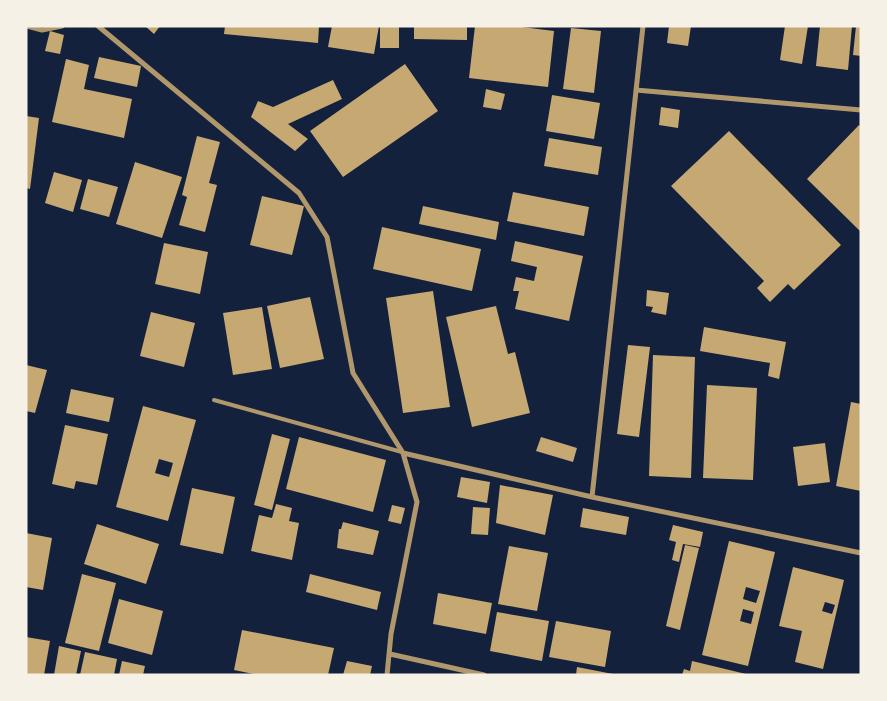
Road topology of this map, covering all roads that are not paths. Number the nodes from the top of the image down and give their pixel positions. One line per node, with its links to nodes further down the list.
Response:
1 (27, 26): 2 (street)
2 (62, 26)
3 (98, 26): 8 (street)
4 (642, 26): 5 (street)
5 (636, 90): 6 (street); 9 (street)
6 (861, 110)
7 (214, 400): 8 (lane)
8 (403, 453): 9 (street); 11 (street)
9 (592, 497): 10 (street)
10 (861, 553)
11 (390, 654): 12 (street); 13 (street)
12 (387, 675)
13 (484, 675)

